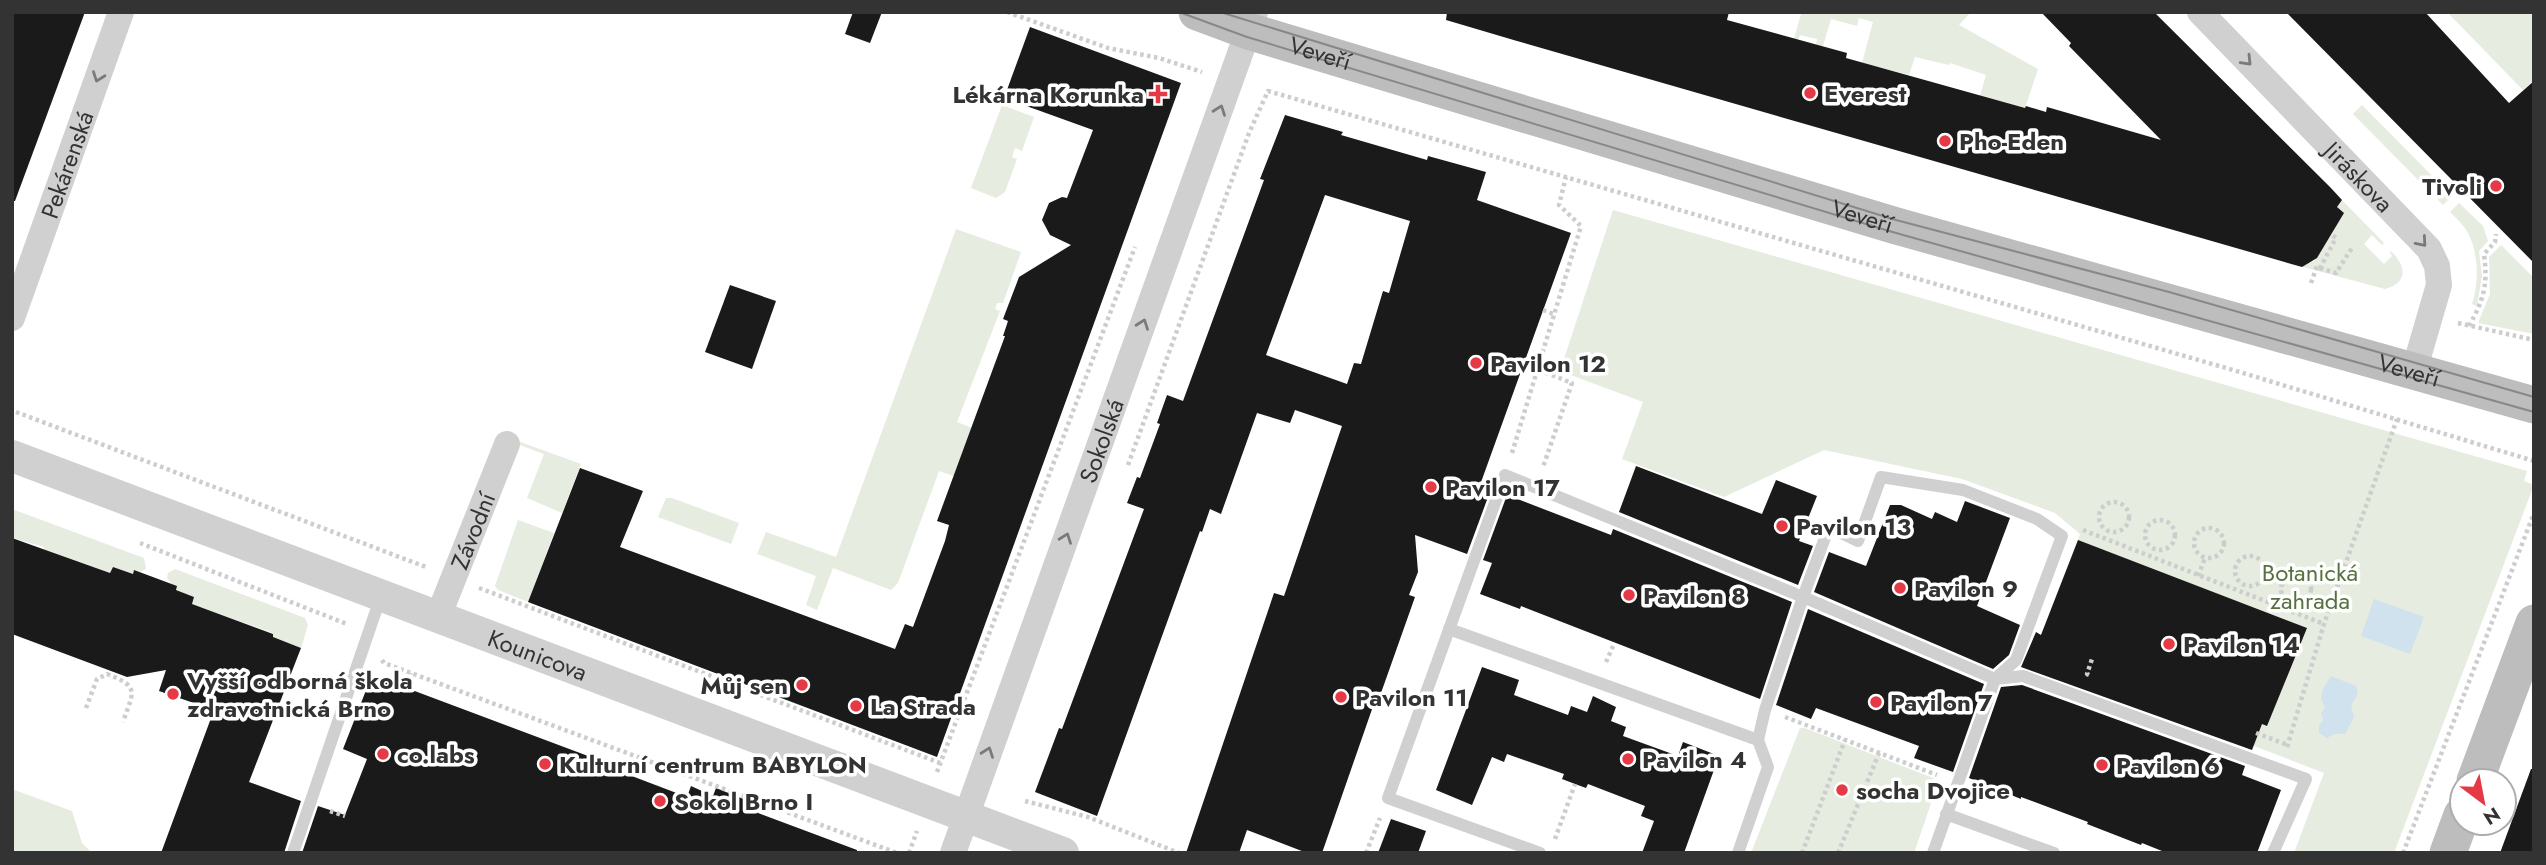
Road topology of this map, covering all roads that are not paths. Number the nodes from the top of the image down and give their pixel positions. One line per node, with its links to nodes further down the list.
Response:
1 (121, 12): 5 (street, Pekárenská, one-way to 5)
2 (1197, 12): 4 (main road, Veveří)
3 (2200, 12): 6 (street, Jiráskova, one-way to 6)
4 (1252, 22): 6 (main road, Veveří); 19 (street, Sokolská, one-way to 4)
5 (12, 318)
6 (2414, 371): 7 (main road, Veveří)
7 (2534, 405)
8 (507, 444): 12 (street, Závodní)
9 (12, 456): 10 (street, Kounicova)
10 (381, 596): 12 (street, Kounicova); 20 (lane)
11 (1803, 597): 14 (lane); 15 (lane); 15 (lane); 16 (lane)
12 (438, 617): 19 (street, Kounicova)
13 (2534, 623): 17 (main road)
14 (1449, 629): 16 (lane); 23 (lane)
15 (1995, 679): 18 (lane); 27 (lane)
16 (1758, 740): 24 (lane)
17 (2479, 767)
18 (1947, 814): 25 (lane); 26 (lane)
19 (966, 816): 21 (street, Sokolská); 22 (street, Kounicova)
20 (293, 853)
21 (953, 853)
22 (1063, 853)
23 (1540, 853)
24 (1738, 853)
25 (1933, 853)
26 (2054, 853)
27 (2273, 853)

